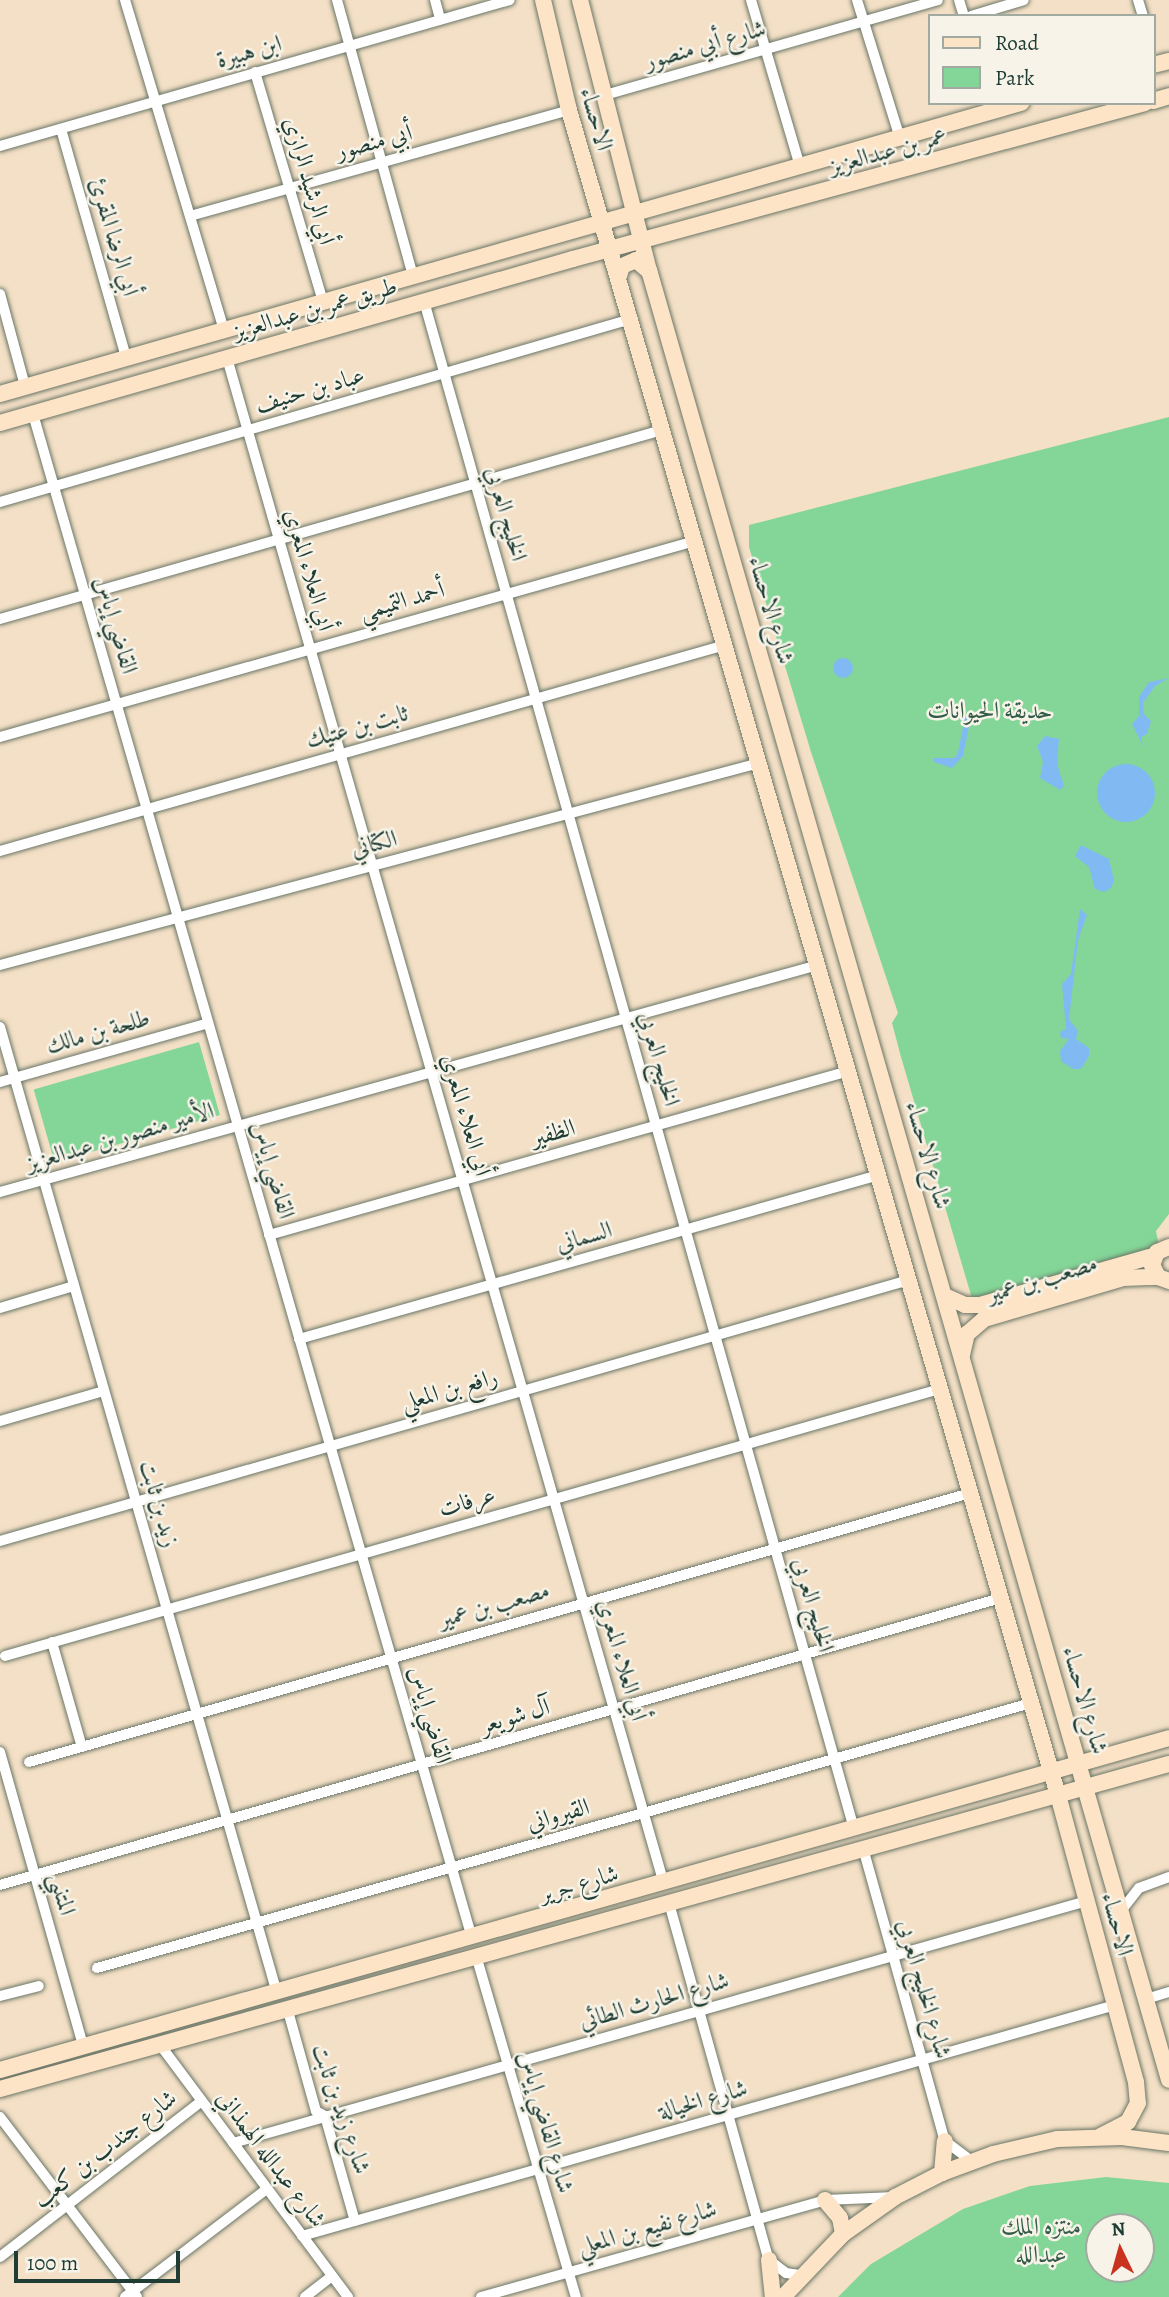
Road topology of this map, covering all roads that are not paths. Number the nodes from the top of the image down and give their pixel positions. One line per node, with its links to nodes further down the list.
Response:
1 (337, 0): 14 (street)
2 (435, 0): 12 (street)
3 (510, 0): 12 (street, ابن هبيرة)
4 (543, 0): 21 (main road, الاحساء)
5 (580, 0): 17 (main road, الاحساء)
6 (751, 0): 15 (street)
7 (857, 0): 13 (street)
8 (938, 0): 13 (street, شارع أبي منصور)
9 (1024, 0): 11 (street)
10 (127, 1): 18 (street)
11 (978, 14)
12 (440, 19): 14 (street, ابن هبيرة)
13 (864, 22): 15 (street, شارع أبي منصور); 23 (street)
14 (349, 45): 16 (street, ابن هبيرة); 25 (street)
15 (765, 50): 17 (street, شارع أبي منصور); 26 (street)
16 (255, 72): 18 (street, ابن هبيرة); 27 (street, أبي الرشيد الرازي)
17 (605, 95): 28 (main road, الاحساء)
18 (152, 102): 22 (street, ابن هبيرة); 32 (street)
19 (1138, 105): 35 (main road, عمر بن عبدالعزيز)
20 (993, 107): 23 (main road, عمر بن عبدالعزيز)
21 (569, 110): 25 (street, أبي منصور); 29 (main road, الاحساء)
22 (61, 129): 24 (street, ابن هبيرة); 47 (street, أبي الرضا المقرئ)
23 (900, 138): 26 (main road, عمر بن عبدالعزيز)
24 (0, 146)
25 (380, 162): 27 (street, أبي منصور); 40 (street)
26 (800, 166): 30 (main road, عمر بن عبدالعزيز)
27 (287, 186): 32 (street, أبي منصور); 43 (street, أبي الرشيد الرازي)
28 (629, 190): 29 (main road); 31 (main road, الاحساء)
29 (596, 197): 33 (main road, الاحساء)
30 (666, 204): 31 (main road, عمر بن عبدالعزيز); 35 (main road)
31 (634, 212): 33 (main road, طريق عمر بن عبدالعزيز); 36 (main road, الاحساء)
32 (190, 216): 46 (street)
33 (604, 220): 34 (main road, طريق عمر بن عبدالعزيز); 37 (main road, الاحساء)
34 (574, 229): 38 (main road); 40 (main road, طريق عمر بن عبدالعزيز)
35 (666, 236): 36 (main road, عمر بن عبدالعزيز)
36 (642, 242): 37 (main road, طريق عمر بن عبدالعزيز); 39 (main road, شارع الاحساء)
37 (611, 249): 38 (main road, طريق عمر بن عبدالعزيز); 41 (main road)
38 (573, 259): 44 (main road, طريق عمر بن عبدالعزيز)
39 (650, 272): 41 (main road); 99 (main road, شارع الاحساء)
40 (413, 276): 43 (main road, طريق عمر بن عبدالعزيز)
41 (619, 276): 45 (main road)
42 (0, 295): 50 (street)
43 (323, 301): 46 (main road, طريق عمر بن عبدالعزيز)
44 (424, 301): 48 (main road, طريق عمر بن عبدالعزيز); 49 (street, الخليج العربي)
45 (631, 319): 49 (street, عباد بن حنيف); 55 (main road)
46 (224, 330): 47 (main road, طريق عمر بن عبدالعزيز)
47 (126, 357): 50 (main road, طريق عمر بن عبدالعزيز)
48 (227, 358): 52 (main road, طريق عمر بن عبدالعزيز); 54 (street, أبي العلاء المعري)
49 (444, 373): 54 (street, عباد بن حنيف); 56 (street, الخليج العربي)
50 (25, 386): 51 (main road, طريق عمر بن عبدالعزيز)
51 (0, 394)
52 (33, 414): 53 (main road, طريق عمر بن عبدالعزيز); 57 (street, القاضي إياس)
53 (0, 423)
54 (247, 430): 57 (street, عباد بن حنيف); 59 (street, أبي العلاء المعري)
55 (662, 430): 56 (street); 60 (main road)
56 (475, 483): 59 (street); 62 (street, الخليج العربي)
57 (54, 486): 58 (street, عباد بن حنيف); 61 (street, القاضي إياس)
58 (0, 502)
59 (279, 539): 61 (street); 65 (street, أبي العلاء المعري)
60 (695, 541): 62 (street, أحمد التميمي); 64 (main road)
61 (85, 594): 63 (street); 67 (street, القاضي إياس)
62 (506, 594): 65 (street, أحمد التميمي); 66 (street, الخليج العربي)
63 (0, 619)
64 (725, 645): 66 (street, ثابت بن عتيك); 70 (main road)
65 (310, 649): 67 (street, أحمد التميمي); 69 (street, أبي العلاء المعري)
66 (536, 698): 69 (street, ثابت بن عتيك); 72 (street, الخليج العربي)
67 (116, 704): 68 (street, أحمد التميمي); 71 (street, القاضي إياس)
68 (0, 737)
69 (340, 754): 71 (street, ثابت بن عتيك); 74 (street, أبي العلاء المعري)
70 (759, 764): 72 (street, الكتاني); 77 (main road)
71 (147, 809): 73 (street, ثابت بن عتيك); 75 (street, القاضي إياس)
72 (568, 814): 74 (street, الكتاني); 78 (street, الخليج العربي)
73 (0, 850)
74 (372, 866): 75 (street, الكتاني); 82 (street, أبي العلاء المعري)
75 (178, 918): 76 (street, الكتاني); 79 (street, القاضي إياس)
76 (0, 965)
77 (818, 965): 78 (street, الأمير منصور بن عبدالعزيز); 81 (main road)
78 (626, 1018): 82 (street, الأمير منصور بن عبدالعزيز); 85 (street, الخليج العربي)
79 (208, 1023): 83 (street, طلحة بن مالك); 86 (street, القاضي إياس)
80 (0, 1027): 83 (street, زيد بن ثابت)
81 (849, 1071): 85 (street, الظفير); 87 (main road)
82 (432, 1072): 86 (street, الأمير منصور بن عبدالعزيز); 89 (street, أبي العلاء المعري)
83 (15, 1078): 84 (street, طلحة بن مالك); 88 (street, زيد بن ثابت)
84 (0, 1082)
85 (656, 1125): 89 (street, الظفير); 91 (street, الخليج العربي)
86 (238, 1126): 88 (street, الأمير منصور بن عبدالعزيز); 92 (street, القاضي إياس)
87 (879, 1175): 91 (street, السماني); 95 (main road)
88 (44, 1180): 90 (street, الأمير منصور بن عبدالعزيز); 98 (street, زيد بن ثابت)
89 (462, 1180): 92 (street, الظفير); 97 (street, أبي العلاء المعري)
90 (0, 1192)
91 (685, 1230): 97 (street, السماني); 102 (street, الخليج العربي)
92 (269, 1235): 103 (street, القاضي إياس)
93 (1169, 1247): 94 (main road, مصعب بن عمير)
94 (1153, 1256): 96 (main road, مصعب بن عمير); 101 (main road, مصعب بن عمير)
95 (909, 1280): 102 (street, رافع بن المعلي); 105 (main road)
96 (1166, 1281): 101 (main road, مصعب بن عمير)
97 (492, 1284): 103 (street, السماني); 107 (street, أبي العلاء المعري)
98 (74, 1286): 100 (street); 106 (street, زيد بن ثابت)
99 (945, 1296): 101 (main road, مصعب بن عمير); 104 (main road, شارع الاحساء)
100 (0, 1308)
101 (982, 1312): 104 (main road, مصعب بن عمير)
102 (715, 1336): 107 (street, رافع بن المعلي); 109 (street, الخليج العربي)
103 (299, 1339): 110 (street, القاضي إياس)
104 (962, 1357): 127 (main road, شارع الاحساء)
105 (940, 1389): 109 (street, عرفات); 111 (main road)
106 (104, 1391): 108 (street); 113 (street, زيد بن ثابت)
107 (523, 1391): 110 (street, رافع بن المعلي); 112 (street, أبي العلاء المعري)
108 (0, 1421)
109 (746, 1444): 112 (street, عرفات); 115 (street, الخليج العربي)
110 (330, 1446): 113 (street, رافع بن المعلي); 116 (street, القاضي إياس)
111 (970, 1493): 115 (street, مصعب بن عمير); 117 (main road)
112 (554, 1499): 116 (street, عرفات); 118 (street, أبي العلاء المعري)
113 (136, 1502): 114 (street, رافع بن المعلي); 119 (street, زيد بن ثابت)
114 (0, 1541)
115 (775, 1549): 118 (street, مصعب بن عمير); 121 (street, الخليج العربي)
116 (361, 1554): 119 (street, عرفات); 123 (street, القاضي إياس)
117 (1001, 1598): 121 (street, آل شويعر); 124 (main road)
118 (584, 1603): 123 (street, مصعب بن عمير); 125 (street, أبي العلاء المعري)
119 (167, 1609): 120 (street, عرفات); 126 (street, زيد بن ثابت)
120 (52, 1642): 122 (street, عرفات); 130 (street)
121 (804, 1654): 125 (street, آل شويعر); 133 (street, الخليج العربي)
122 (5, 1656)
123 (391, 1658): 126 (street, مصعب بن عمير); 135 (street, القاضي إياس)
124 (1031, 1703): 128 (main road); 133 (street, القيرواني)
125 (614, 1709): 135 (street, آل شويعر); 144 (street, أبي العلاء المعري)
126 (197, 1714): 130 (street, مصعب بن عمير); 145 (street, زيد بن ثابت)
127 (1069, 1729): 128 (main road); 136 (main road, شارع الاحساء)
128 (1041, 1738): 138 (main road)
129 (1169, 1738): 132 (main road, شارع جرير)
130 (82, 1747): 134 (street, مصعب بن عمير)
131 (0, 1752): 151 (street, المتنبي)
132 (1105, 1756): 136 (main road, شارع جرير); 140 (main road)
133 (834, 1759): 144 (street, القيرواني); 147 (street, الخليج العربي)
134 (29, 1762)
135 (422, 1764): 145 (street, آل شويعر); 150 (street, القاضي إياس)
136 (1079, 1764): 138 (main road, شارع جرير); 141 (main road, شارع الاحساء)
137 (1169, 1764): 140 (main road, شارع جرير)
138 (1051, 1772): 139 (main road, شارع جرير); 142 (main road)
139 (1024, 1780): 143 (main road); 147 (main road, شارع جرير)
140 (1112, 1780): 141 (main road, شارع جرير)
141 (1086, 1787): 142 (main road, شارع جرير); 146 (main road, شارع الاحساء)
142 (1058, 1795): 143 (main road, شارع جرير); 148 (main road, الاحساء)
143 (1029, 1803): 149 (main road, شارع جرير)
144 (644, 1813): 150 (street, القيرواني); 153 (street, أبي العلاء المعري)
145 (228, 1820): 151 (street, آل شويعر); 158 (street, زيد بن ثابت)
146 (1096, 1822): 148 (main road); 157 (main road, شارع الاحساء)
147 (854, 1829): 153 (main road, شارع جرير)
148 (1067, 1829): 155 (main road, الاحساء)
149 (863, 1848): 156 (main road, شارع جرير); 160 (street, شارع الخليج العربي)
150 (452, 1867): 158 (street, القيرواني); 159 (street, القاضي إياس)
151 (35, 1875): 154 (street, آل شويعر); 172 (street, المتنبي)
152 (1169, 1877): 157 (street)
153 (664, 1884): 159 (main road, شارع جرير)
154 (0, 1885)
155 (1087, 1900): 160 (street, شارع الحارث الطائي); 168 (main road, الاحساء)
156 (669, 1903): 161 (main road, شارع جرير); 170 (street)
157 (1121, 1911): 167 (main road, شارع الاحساء)
158 (257, 1923): 162 (street, القيرواني); 165 (street, زيد بن ثابت)
159 (472, 1938): 165 (main road, شارع جرير)
160 (893, 1956): 170 (street, شارع الحارث الطائي); 173 (street, شارع الخليج العربي)
161 (477, 1959): 169 (main road, شارع جرير); 174 (street, شارع القاضي إياس)
162 (97, 1968)
163 (39, 1986): 166 (street)
164 (1169, 1992): 167 (street)
165 (277, 1993): 172 (main road, شارع جرير)
166 (0, 1996)
167 (1146, 1999): 176 (main road, شارع الاحساء)
168 (1115, 2005): 173 (street, شارع الخيالة); 182 (main road, الاحساء)
169 (288, 2011): 171 (main road, شارع جرير); 180 (street, شارع زيد بن ثابت)
170 (699, 2011): 174 (street, شارع الحارث الطائي); 179 (street)
171 (161, 2046): 177 (main road, شارع جرير); 178 (street, شارع عبدالله الهمذاني)
172 (84, 2048): 175 (main road, شارع جرير)
173 (922, 2060): 179 (street, شارع الخيالة); 183 (street, شارع الخليج العربي)
174 (508, 2065): 180 (street, شارع الحارث الطائي); 187 (street, شارع القاضي إياس)
175 (0, 2070)
176 (1169, 2080)
177 (0, 2089)
178 (202, 2101): 184 (street, شارع عبدالله الهمذاني); 192 (street, شارع جندب بن كعب)
179 (728, 2115): 187 (street, شارع الخيالة); 193 (street)
180 (326, 2116): 184 (street, شارع الحارث الطائي); 194 (street, شارع زيد بن ثابت)
181 (0, 2117): 192 (street)
182 (1100, 2136): 185 (main road); 186 (main road)
183 (945, 2141): 186 (street); 188 (main road)
184 (233, 2143): 189 (street, شارع عبدالله الهمذاني)
185 (1169, 2143)
186 (972, 2161): 188 (main road)
187 (538, 2169): 194 (street, شارع الخيالة); 199 (street, شارع القاضي إياس)
188 (942, 2173): 190 (main road)
189 (267, 2189): 196 (street, شارع عبدالله الهمذاني); 202 (street)
190 (895, 2197): 191 (street, شارع نفيع بن المعلي); 195 (main road)
191 (825, 2200): 193 (street, شارع نفيع بن المعلي); 195 (main road)
192 (68, 2204): 197 (street, شارع جندب بن كعب); 202 (street)
193 (757, 2218): 198 (street); 199 (street, شارع نفيع بن المعلي)
194 (355, 2221): 196 (street, شارع الخيالة)
195 (843, 2234): 200 (main road)
196 (302, 2236): 201 (street, شارع عبدالله الهمذاني)
197 (0, 2257)
198 (769, 2260): 200 (street); 207 (main road)
199 (569, 2273): 205 (street, شارع نفيع بن المعلي); 206 (street, شارع القاضي إياس)
200 (801, 2275): 208 (main road)
201 (332, 2276): 203 (street); 204 (street, شارع عبدالله الهمذاني)
202 (131, 2295)
203 (305, 2297)
204 (348, 2297)
205 (481, 2297)
206 (576, 2297)
207 (774, 2297)
208 (783, 2297)

